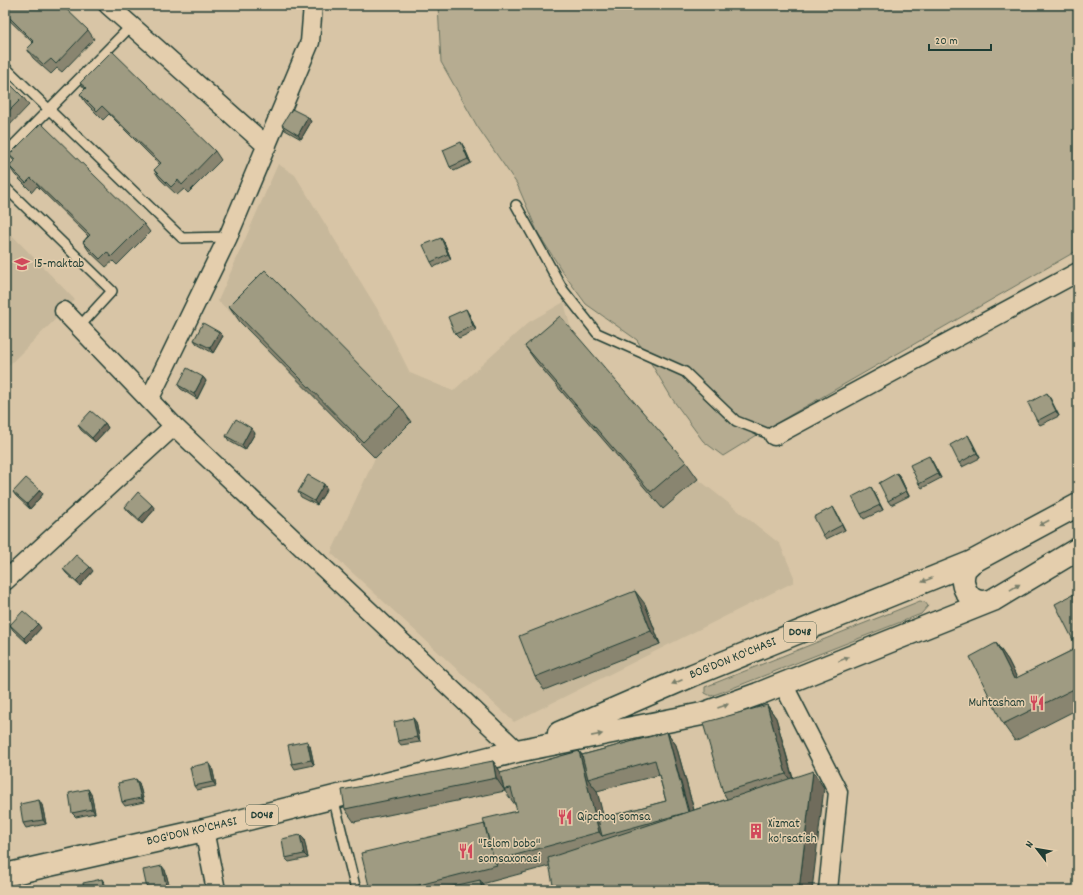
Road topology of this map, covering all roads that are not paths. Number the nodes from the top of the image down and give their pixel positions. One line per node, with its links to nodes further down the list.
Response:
1 (108, 5): 3 (street)
2 (313, 5): 6 (street)
3 (131, 26): 5 (lane); 6 (street)
4 (5, 67): 5 (lane)
5 (50, 110): 7 (lane); 10 (lane)
6 (267, 146): 10 (street)
7 (5, 154)
8 (5, 187): 13 (lane)
9 (516, 205): 16 (lane)
10 (228, 237): 14 (street)
11 (1078, 272): 16 (street)
12 (64, 311): 13 (street)
13 (79, 327): 14 (street)
14 (149, 400): 15 (street)
15 (174, 426): 20 (street); 23 (street)
16 (774, 436)
17 (1078, 505): 19 (main road, BOG'DON KO'CHASI / D048, one-way to 19)
18 (1078, 549): 21 (main road, BOG'DON KO'CHASI / D048, one-way to 18)
19 (972, 562): 21 (main road); 23 (main road, BOG'DON KO'CHASI / D048, one-way to 23)
20 (5, 581)
21 (993, 600): 22 (main road, BOG'DON KO'CHASI / D048, one-way to 21)
22 (783, 684): 23 (main road, BOG'DON KO'CHASI / D048, one-way to 22); 29 (street)
23 (517, 751): 24 (main road, BOG'DON KO'CHASI / D048)
24 (333, 797): 25 (main road, BOG'DON KO'CHASI / D048); 28 (lane)
25 (204, 830): 26 (main road, BOG'DON KO'CHASI / D048); 27 (street)
26 (5, 875)
27 (216, 890)
28 (356, 890)
29 (828, 890)

